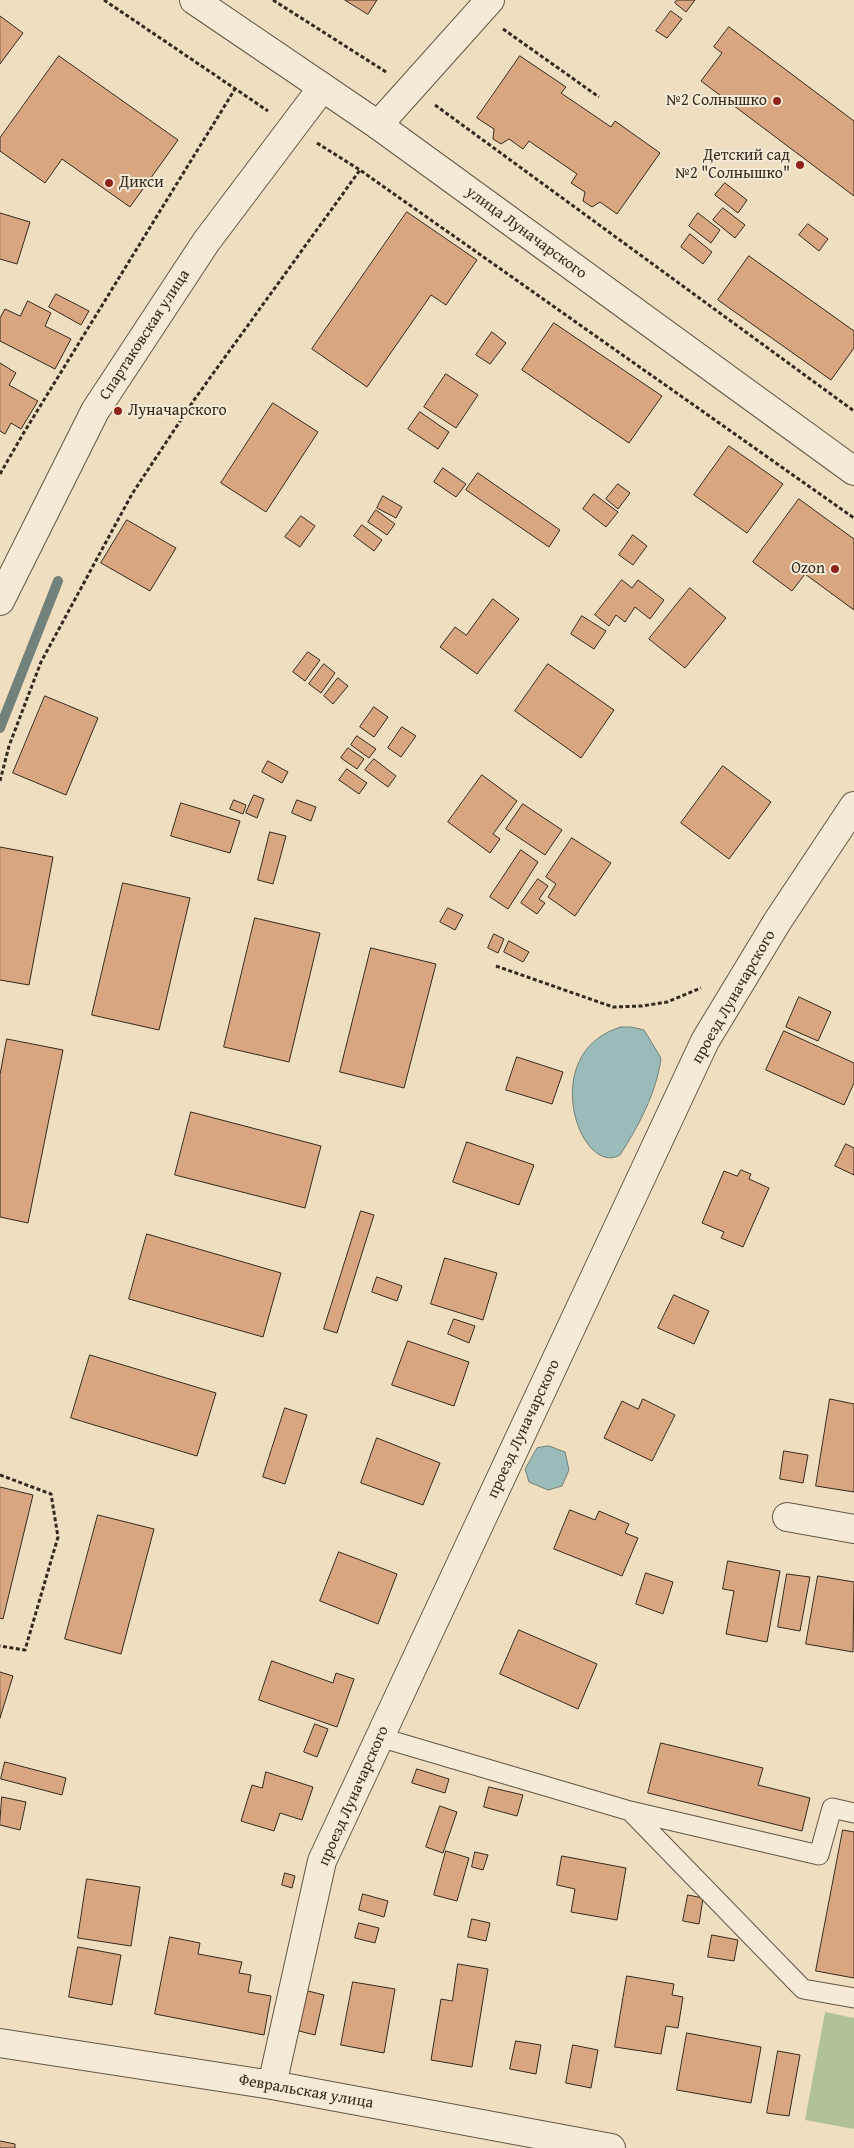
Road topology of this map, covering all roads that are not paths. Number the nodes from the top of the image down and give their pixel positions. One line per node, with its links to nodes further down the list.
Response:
1 (194, 0): 3 (street, улица Луначарского)
2 (485, 6): 4 (street)
3 (322, 88): 4 (street, улица Луначарского); 6 (street, Спартаковская улица)
4 (378, 125): 5 (street, улица Луначарского)
5 (854, 472)
6 (0, 601)
7 (854, 806): 10 (street, проезд Луначарского)
8 (787, 1517): 9 (street)
9 (854, 1529)
10 (379, 1737): 11 (lane); 15 (street, проезд Луначарского)
11 (630, 1811): 12 (lane); 13 (lane)
12 (854, 1813)
13 (854, 1998)
14 (0, 2043): 15 (street, Февральская улица)
15 (272, 2085): 16 (street, Февральская улица)
16 (611, 2148)

